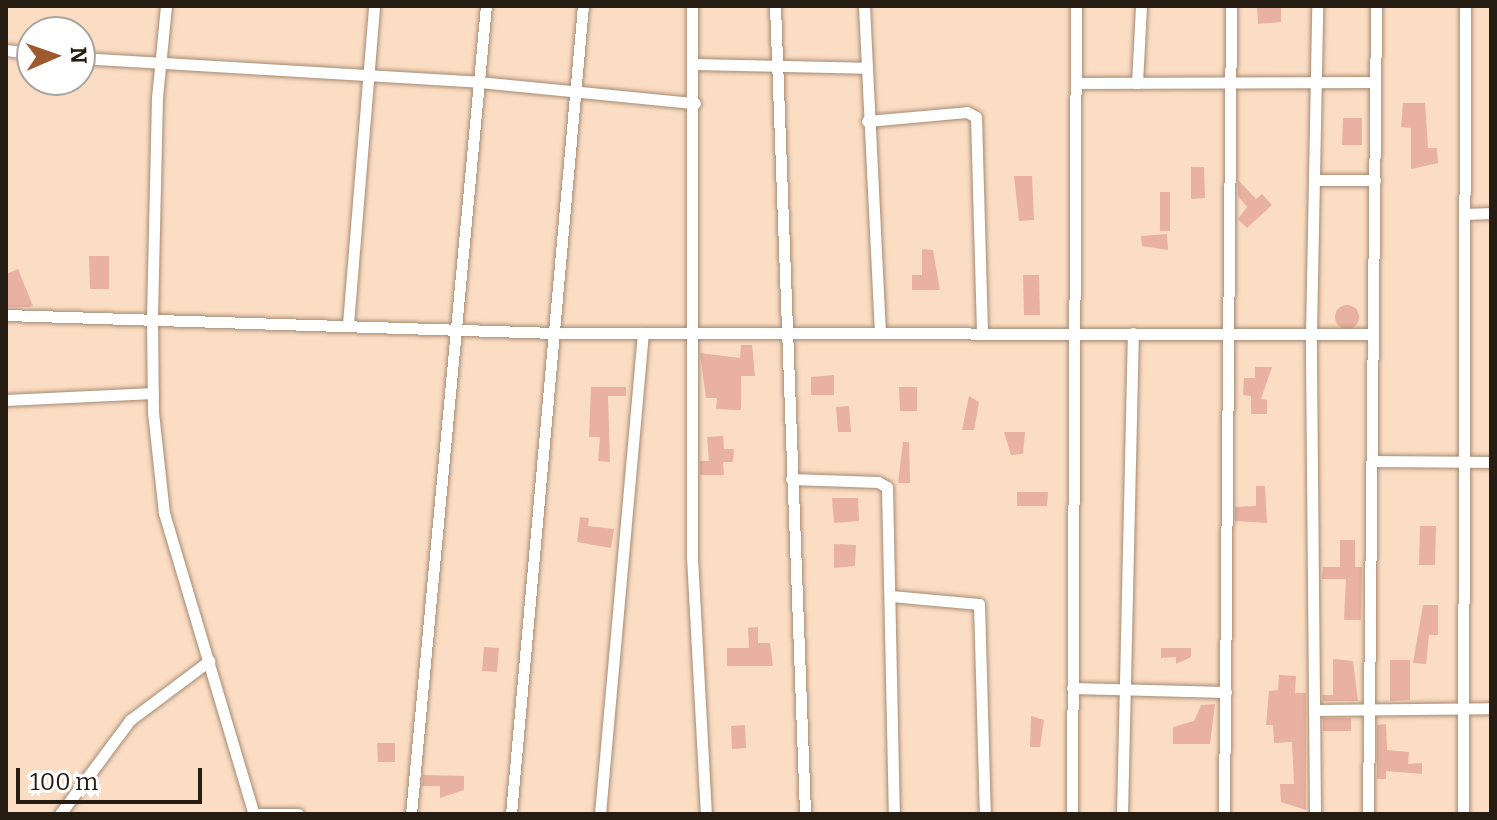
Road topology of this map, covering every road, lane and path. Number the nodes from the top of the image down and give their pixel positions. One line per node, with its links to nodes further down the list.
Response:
1 (166, 6): 16 (street)
2 (374, 6): 19 (street)
3 (486, 6): 21 (street)
4 (583, 6): 26 (street)
5 (692, 6): 15 (street)
6 (775, 6): 17 (street)
7 (864, 6): 18 (street)
8 (1076, 6): 24 (street)
9 (1141, 6): 25 (street)
10 (1231, 6): 20 (street)
11 (1317, 6): 22 (street)
12 (1376, 6): 23 (street)
13 (1465, 6): 32 (street)
14 (96, 60): 16 (street)
15 (694, 64): 17 (street); 27 (street)
16 (158, 66): 19 (street); 34 (street)
17 (775, 68): 18 (street); 38 (street)
18 (864, 68): 28 (street)
19 (369, 76): 21 (street); 35 (street)
20 (1232, 81): 22 (street); 25 (street); 39 (street)
21 (479, 82): 26 (street); 36 (street)
22 (1315, 82): 23 (street); 29 (street)
23 (1375, 82): 30 (street)
24 (1077, 83): 25 (street); 46 (street)
25 (1137, 83)
26 (576, 94): 27 (street); 40 (street)
27 (695, 103): 37 (street)
28 (867, 121): 42 (street); 45 (street)
29 (1314, 180): 30 (street); 44 (street)
30 (1375, 180): 47 (street)
31 (1491, 213): 32 (street)
32 (1465, 214): 51 (street)
33 (6, 315): 34 (street)
34 (152, 319): 35 (street); 48 (street)
35 (348, 324): 36 (street)
36 (457, 328): 40 (street); 66 (street)
37 (688, 332): 38 (street); 41 (street); 69 (street)
38 (785, 332): 42 (street); 53 (street)
39 (1229, 332): 43 (street); 44 (street); 58 (street)
40 (554, 333): 41 (street); 67 (street)
41 (643, 333): 68 (street)
42 (880, 333): 45 (street)
43 (1133, 333): 46 (street); 57 (street)
44 (1311, 333): 47 (street); 62 (street)
45 (982, 334): 46 (street)
46 (1077, 334): 56 (street)
47 (1373, 334): 50 (street)
48 (153, 393): 49 (street); 55 (street)
49 (6, 400)
50 (1375, 461): 51 (street); 60 (street)
51 (1463, 461): 52 (street); 59 (street)
52 (1491, 462)
53 (791, 479): 54 (street); 70 (street)
54 (891, 596): 71 (street); 72 (street)
55 (209, 661): 63 (street); 64 (street)
56 (1072, 688): 57 (street); 73 (street)
57 (1121, 689): 58 (street); 74 (street)
58 (1226, 692): 75 (street)
59 (1462, 707): 60 (street); 61 (street); 78 (street)
60 (1369, 708): 62 (street); 77 (street)
61 (1491, 708)
62 (1314, 710): 76 (street)
63 (60, 814)
64 (254, 814): 65 (street)
65 (298, 814)
66 (411, 814)
67 (511, 814)
68 (600, 814)
69 (706, 814)
70 (805, 814)
71 (894, 814)
72 (985, 814)
73 (1072, 814)
74 (1122, 814)
75 (1224, 814)
76 (1315, 814)
77 (1368, 814)
78 (1463, 814)

